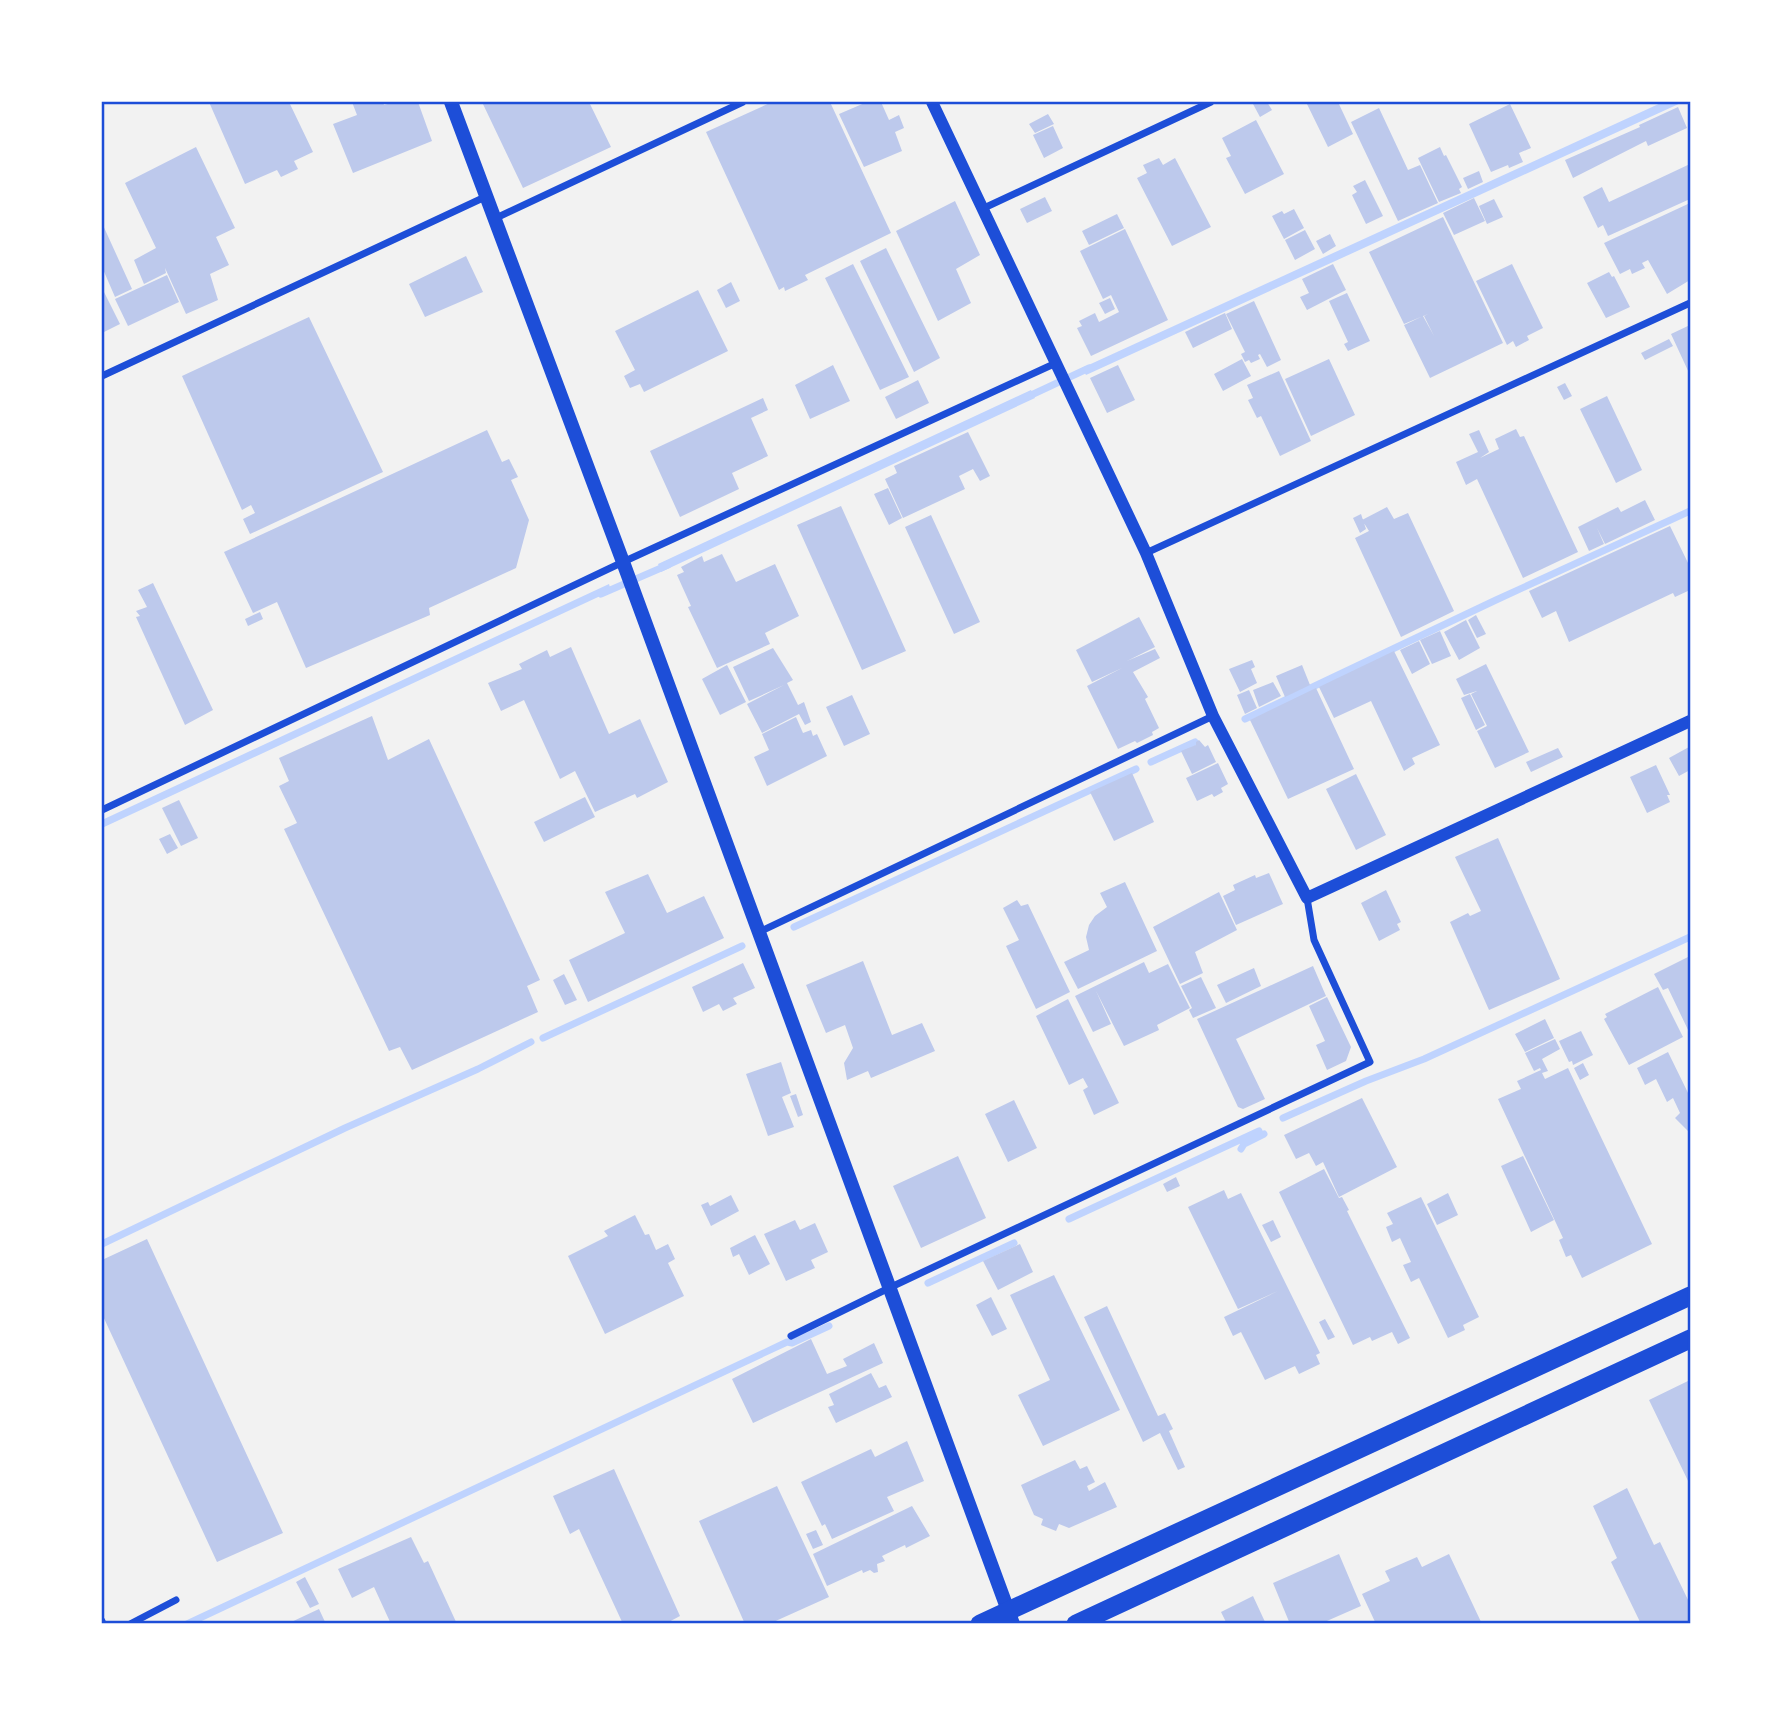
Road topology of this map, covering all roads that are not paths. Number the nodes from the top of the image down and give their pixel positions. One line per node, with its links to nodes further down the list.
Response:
1 (451, 102): 5 (main road)
2 (743, 102): 7 (street)
3 (932, 102): 6 (street)
4 (1211, 102): 6 (street)
5 (485, 197): 7 (main road); 10 (street)
6 (984, 208): 9 (street)
7 (493, 219): 12 (main road)
8 (1690, 303): 11 (street)
9 (1057, 363): 11 (street); 12 (street)
10 (102, 376)
11 (1146, 553): 13 (street)
12 (623, 562): 15 (street); 17 (main road)
13 (1213, 716): 16 (street); 17 (street)
14 (1690, 721): 16 (street)
15 (102, 810)
16 (1307, 898): 18 (street)
17 (758, 932): 18 (main road)
18 (889, 1287): 20 (street); 23 (main road)
19 (1690, 1296): 23 (highway)
20 (791, 1336)
21 (1690, 1339): 26 (highway)
22 (176, 1600): 24 (street)
23 (1010, 1617): 25 (highway)
24 (130, 1623)
25 (980, 1623)
26 (1076, 1623)

